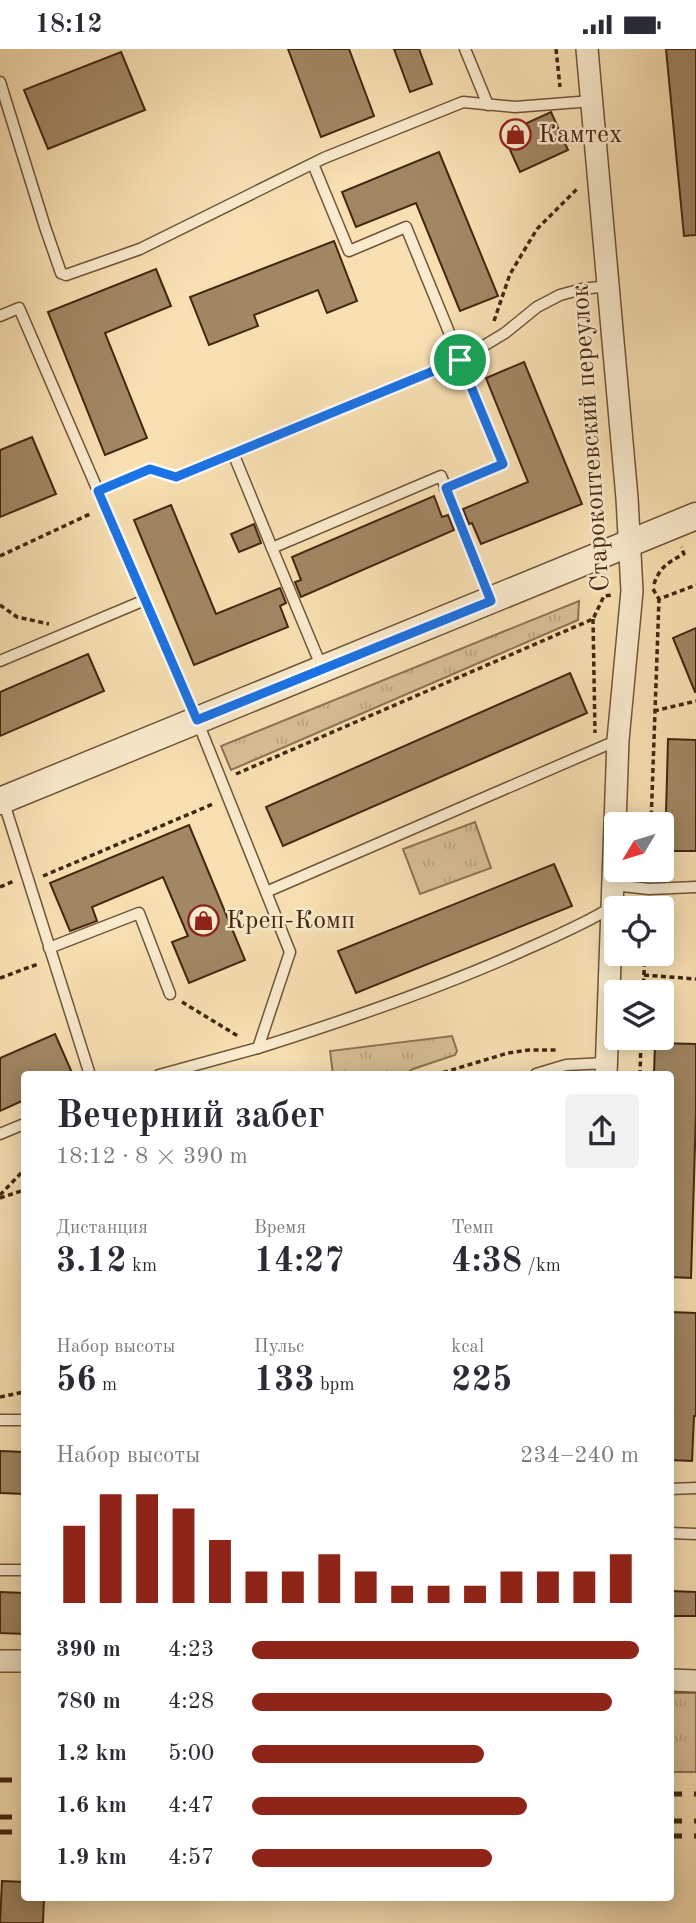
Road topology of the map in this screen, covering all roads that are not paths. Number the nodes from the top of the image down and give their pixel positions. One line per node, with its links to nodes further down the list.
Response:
1 (465, 49): 5 (lane)
2 (587, 49): 4 (street, Старокоптевский переулок)
3 (0, 82): 6 (lane)
4 (592, 101): 5 (lane); 7 (street, Старокоптевский переулок)
5 (488, 105): 6 (lane)
6 (313, 164): 9 (lane)
7 (608, 286): 9 (lane); 14 (street, Старокоптевский переулок)
8 (0, 316): 12 (lane)
9 (460, 360): 10 (lane); 11 (lane)
10 (233, 453): 12 (lane); 15 (lane)
11 (446, 488): 15 (lane); 17 (lane)
12 (98, 491): 16 (lane)
13 (696, 516): 14 (street)
14 (629, 544): 17 (street); 21 (street, Старокоптевский переулок)
15 (272, 548): 19 (lane)
16 (145, 600): 18 (lane); 20 (lane)
17 (491, 601): 19 (street)
18 (0, 661)
19 (323, 670): 20 (street)
20 (197, 720): 22 (street); 25 (lane)
21 (618, 740): 23 (street, Старокоптевский переулок); 25 (lane)
22 (1, 801): 28 (lane)
23 (613, 885): 24 (lane); 26 (street, Старокоптевский переулок)
24 (696, 887)
25 (266, 892): 31 (lane)
26 (612, 896)
27 (604, 912): 31 (lane)
28 (51, 953): 30 (lane); 33 (lane)
29 (610, 966): 32 (street, Старокоптевский переулок)
30 (170, 994)
31 (258, 1048): 34 (lane)
32 (606, 1069): 35 (lane)
33 (89, 1071)
34 (174, 1071)
35 (546, 1071)
36 (21, 1125): 37 (lane)
37 (0, 1134)
38 (0, 1420): 39 (lane)
39 (21, 1420)
40 (696, 1488): 41 (lane)
41 (674, 1489)
42 (674, 1533): 43 (lane)
43 (696, 1534)
44 (0, 1570): 45 (lane)
45 (21, 1570)
46 (0, 1661): 47 (street)
47 (21, 1661)
48 (674, 1680): 49 (street)
49 (696, 1681)

